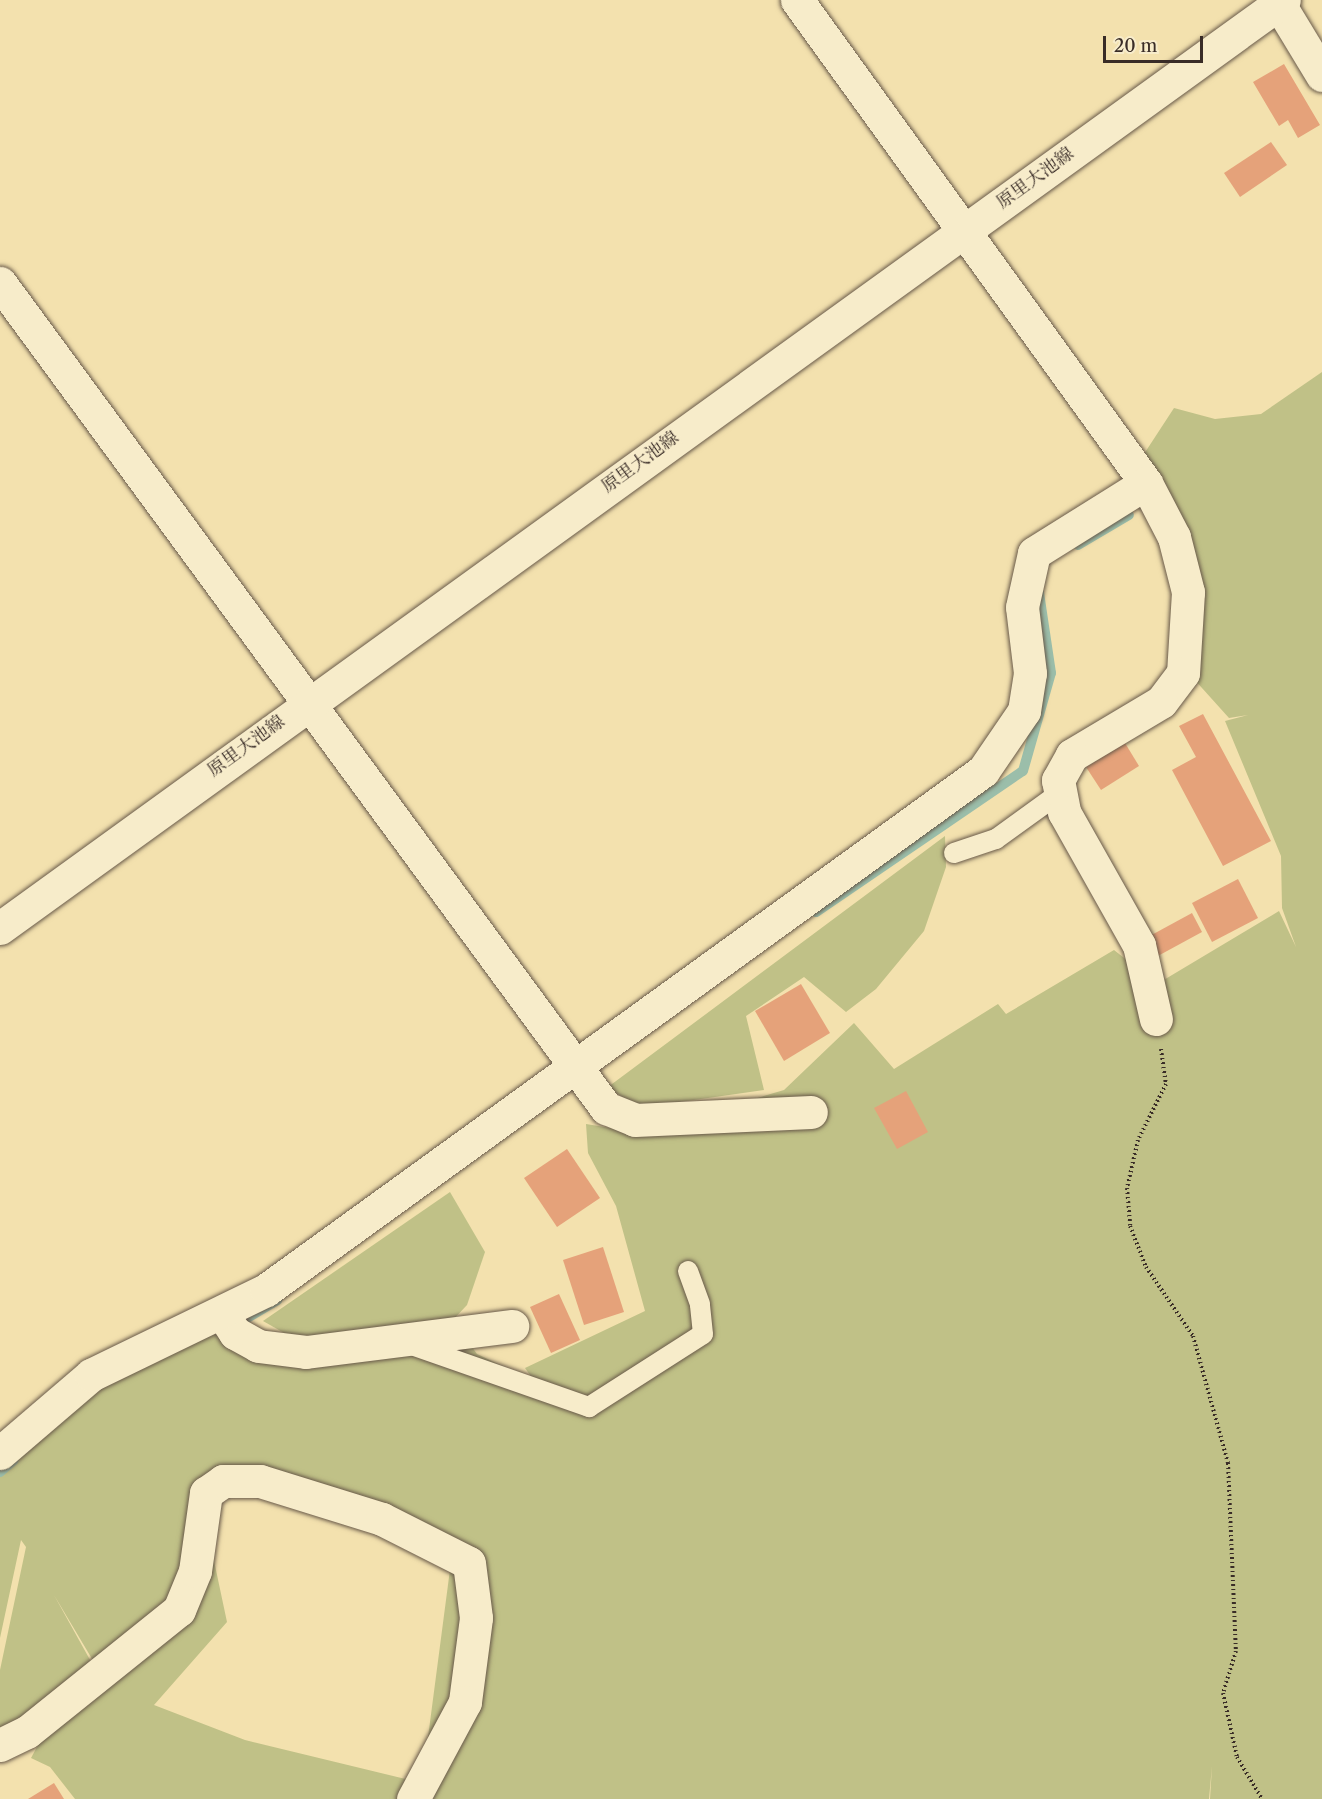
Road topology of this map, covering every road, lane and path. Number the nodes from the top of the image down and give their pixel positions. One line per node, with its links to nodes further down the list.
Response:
1 (797, 0): 4 (street)
2 (1281, 2): 3 (street); 4 (street, 原里大池線)
3 (1322, 75)
4 (964, 229): 6 (street); 7 (street, 原里大池線)
5 (0, 283): 7 (street)
6 (1146, 483): 8 (street); 12 (street)
7 (305, 703): 10 (street, 原里大池線); 12 (street)
8 (1061, 792): 9 (lane); 11 (street)
9 (954, 853)
10 (0, 928)
11 (1156, 1019): 21 (path)
12 (572, 1068): 13 (street); 15 (street)
13 (811, 1112)
14 (688, 1271): 17 (lane)
15 (222, 1313): 17 (street); 18 (street)
16 (512, 1326): 17 (street)
17 (398, 1340)
18 (0, 1453)
19 (0, 1745): 20 (street)
20 (413, 1799)
21 (1262, 1799)

